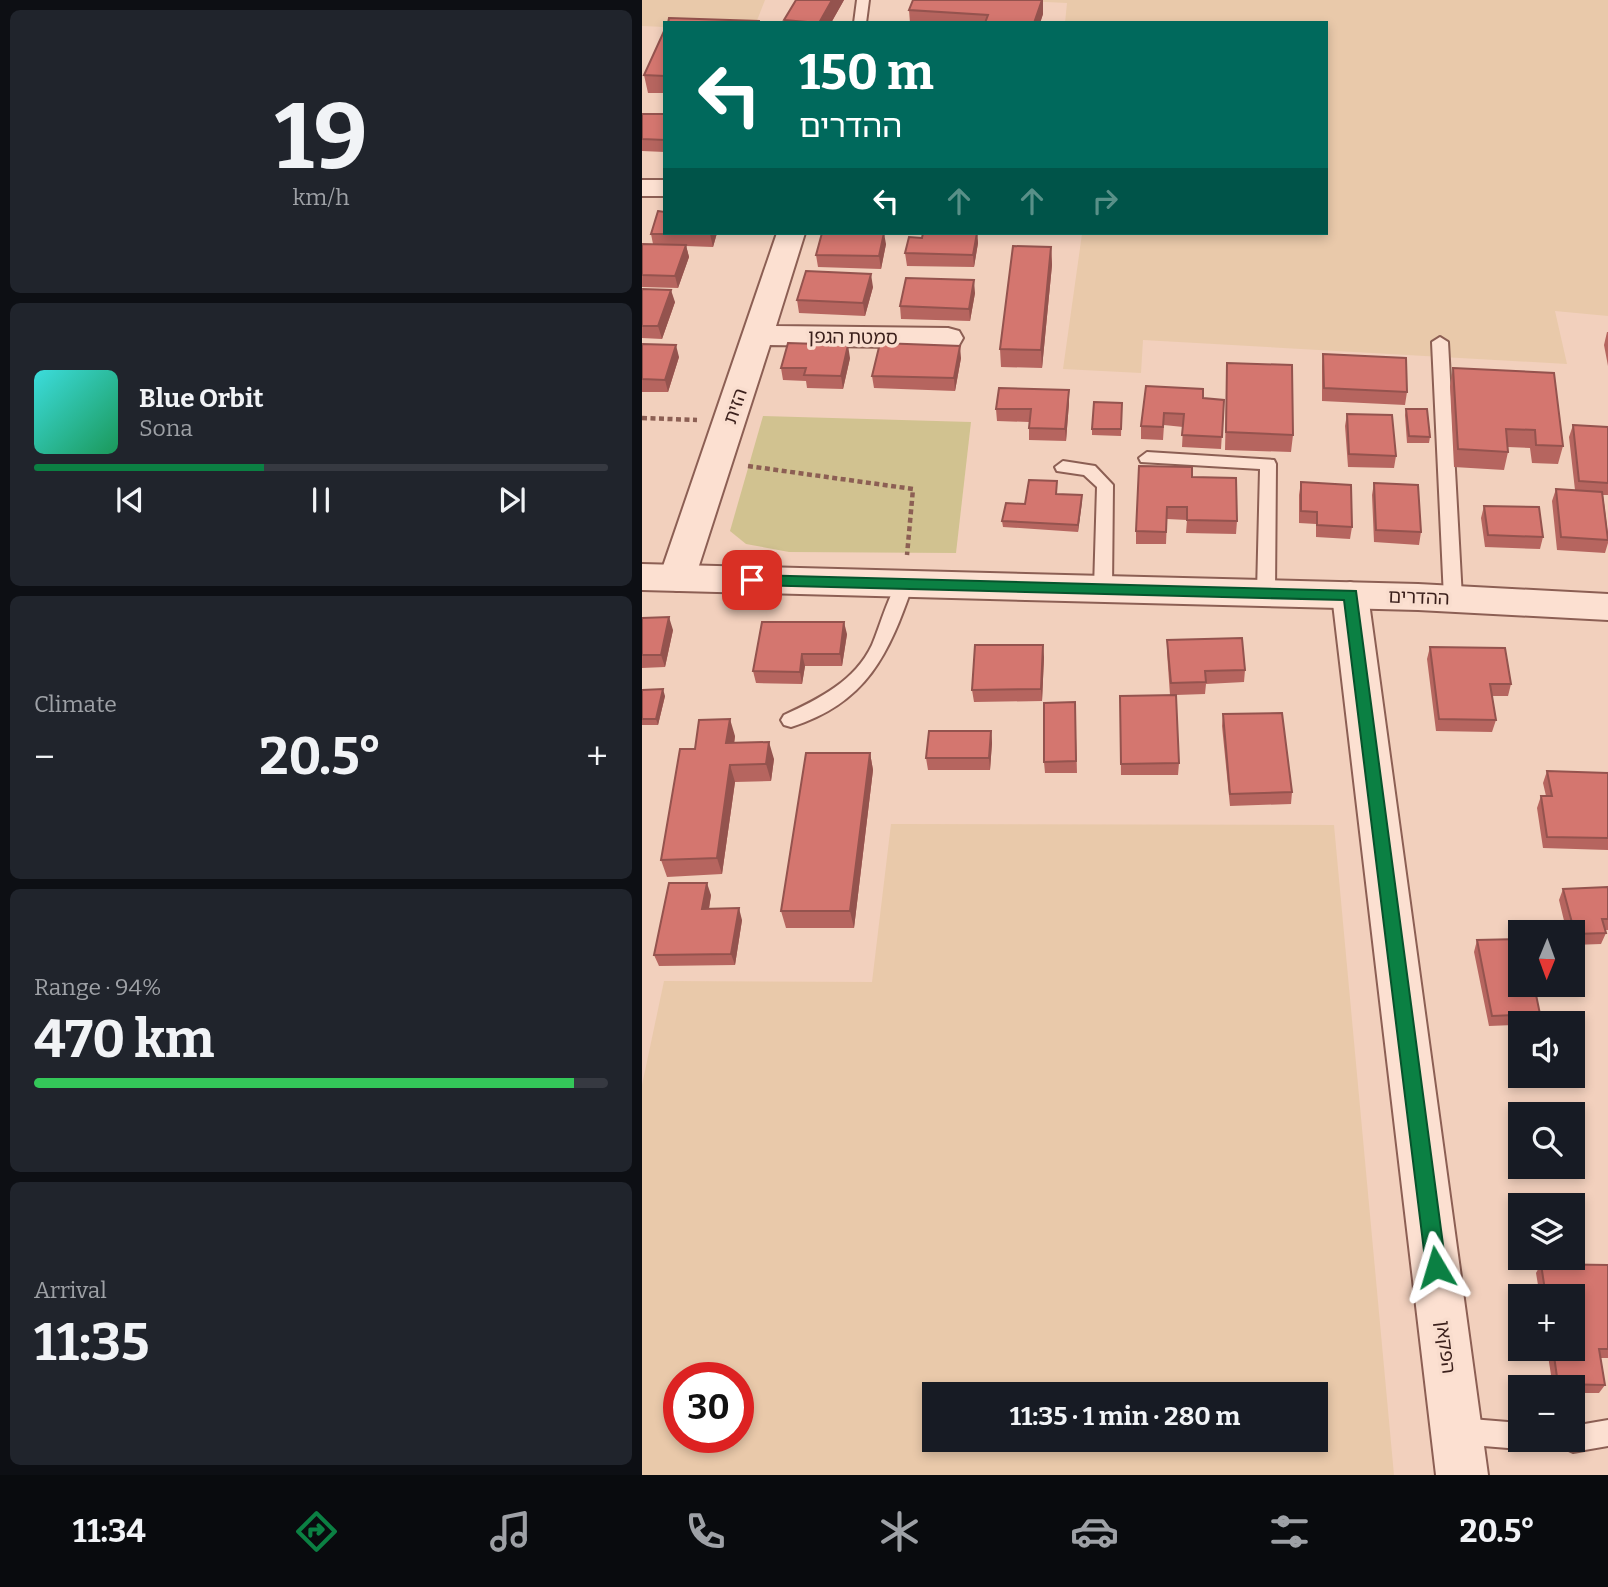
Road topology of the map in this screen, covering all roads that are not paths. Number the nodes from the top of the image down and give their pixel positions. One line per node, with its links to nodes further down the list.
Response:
1 (864, 0): 2 (lane)
2 (860, 21)
3 (642, 188): 4 (street)
4 (663, 188)
5 (790, 235): 6 (street, הזית)
6 (759, 335): 7 (street, סמטת הגפן); 11 (street, הזית)
7 (948, 338)
8 (1440, 342): 16 (lane)
9 (1147, 458): 14 (lane)
10 (1063, 467): 13 (lane)
11 (659, 578): 12 (street, ההדרים)
12 (904, 584): 13 (street, ההדרים); 18 (lane)
13 (1103, 589): 14 (street, ההדרים)
14 (1266, 593): 15 (street, ההדרים)
15 (1350, 595): 16 (street, ההדרים); 19 (street, הפקאן)
16 (1453, 598): 17 (street, ההדרים)
17 (1608, 607)
18 (791, 720)
19 (1457, 1431): 21 (lane); 23 (street, הפקאן)
20 (1608, 1433): 22 (lane)
21 (1508, 1435)
22 (1585, 1437)
23 (1462, 1475)

